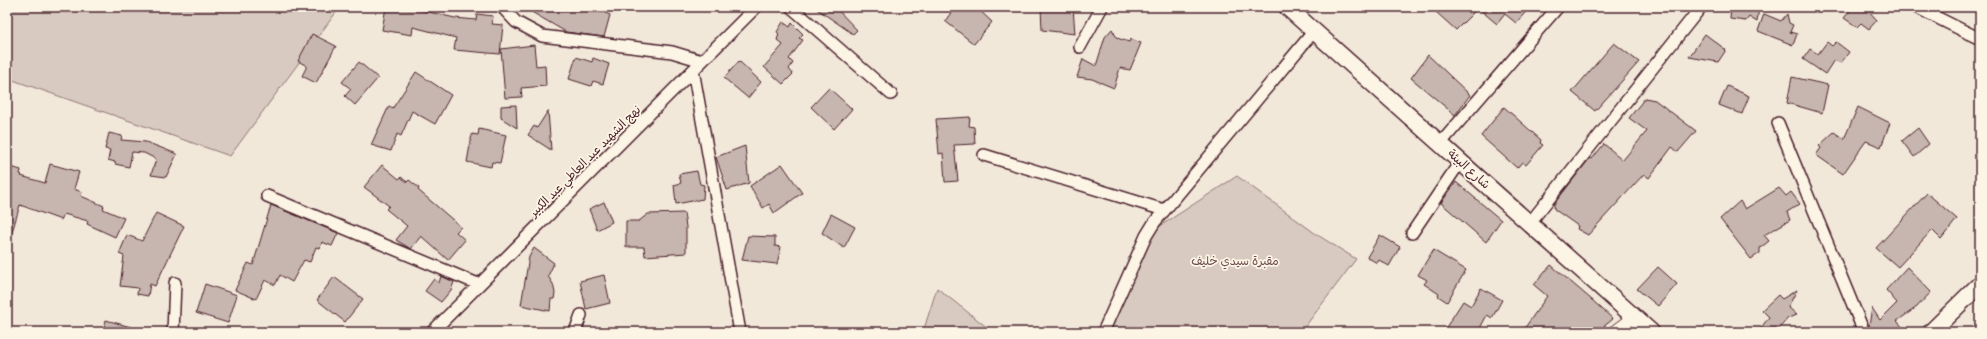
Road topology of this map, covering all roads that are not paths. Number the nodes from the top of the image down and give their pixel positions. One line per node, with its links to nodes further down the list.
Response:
1 (502, 7): 12 (street)
2 (756, 7): 12 (street, نهج الشهيد عبد العاطي عبد الكبير)
3 (791, 7): 14 (street)
4 (1102, 7): 11 (street)
5 (1287, 7): 9 (street, شارع البيئة)
6 (1558, 7): 16 (street)
7 (1701, 7): 21 (street)
8 (1916, 7): 10 (street)
9 (1314, 32): 16 (street, شارع البيئة); 20 (street)
10 (1980, 39)
11 (1080, 47)
12 (702, 61): 13 (street, نهج الشهيد عبد العاطي عبد الكبير)
13 (693, 70): 24 (street, نهج الشهيد عبد العاطي عبد الكبير); 32 (street)
14 (891, 94)
15 (1778, 123): 36 (street)
16 (1440, 144): 18 (street, شارع البيئة)
17 (984, 155): 20 (street)
18 (1460, 162): 21 (street, شارع البيئة); 22 (street)
19 (267, 196): 24 (street)
20 (1164, 210): 33 (street)
21 (1530, 224): 27 (street, شارع البيئة)
22 (1412, 233)
23 (174, 283): 29 (street)
24 (478, 284): 30 (street, نهج الشهيد عبد العاطي عبد الكبير)
25 (1980, 284): 28 (street)
26 (582, 314): 31 (street)
27 (1634, 317): 34 (street); 35 (street, شارع البيئة)
28 (1933, 331)
29 (173, 332)
30 (432, 332)
31 (574, 332)
32 (740, 332)
33 (1103, 332)
34 (1614, 332)
35 (1650, 332)
36 (1864, 332)

